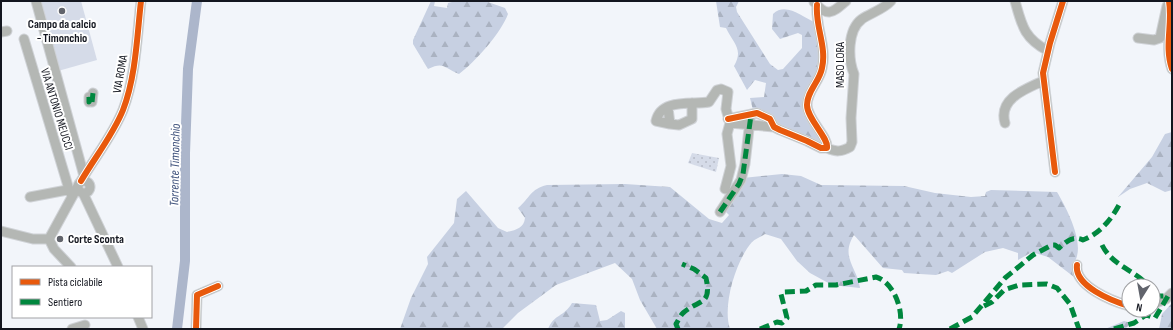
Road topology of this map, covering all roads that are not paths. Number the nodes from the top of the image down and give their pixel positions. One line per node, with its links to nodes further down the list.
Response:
1 (36, 1): 24 (street)
2 (141, 1): 22 (street, VIA ROMA)
3 (846, 1): 8 (street)
4 (891, 1): 23 (street, MASO LORA)
5 (1015, 1): 11 (street)
6 (1063, 1): 11 (street)
7 (1168, 1): 9 (street); 12 (street)
8 (815, 3): 23 (street)
9 (1138, 38)
10 (24, 40): 28 (street, VIA ANTONIO MEUCCI)
11 (1048, 51): 13 (street)
12 (1172, 69)
13 (1043, 81): 18 (street); 26 (street)
14 (692, 103): 15 (street); 17 (street); 19 (street)
15 (668, 108): 19 (street); 19 (street)
16 (751, 114): 17 (street); 20 (street); 21 (street)
17 (729, 121): 20 (street); 29 (street)
18 (1006, 123)
19 (670, 124)
20 (749, 126): 21 (street); 33 (street)
21 (774, 127): 23 (street)
22 (103, 146): 25 (street, VIA ROMA); 27 (street, VIA ROMA)
23 (827, 148)
24 (79, 158): 25 (street); 27 (street)
25 (89, 167): 27 (street, VIA ROMA)
26 (1055, 172)
27 (83, 185): 28 (street); 32 (street, VIA ROMA); 38 (street)
28 (68, 186): 30 (street)
29 (724, 189)
30 (56, 192): 31 (street); 32 (street)
31 (30, 197)
32 (72, 200): 35 (street, VIA ROMA)
33 (720, 212)
34 (1, 231): 35 (street)
35 (49, 239): 37 (street)
36 (1076, 265): 42 (street)
37 (70, 266)
38 (118, 266)
39 (218, 286): 47 (street)
40 (1172, 293): 41 (street)
41 (1161, 301)
42 (1121, 302)
43 (138, 318): 46 (street)
44 (85, 324): 45 (street)
45 (72, 329)
46 (143, 329)
47 (196, 329)

